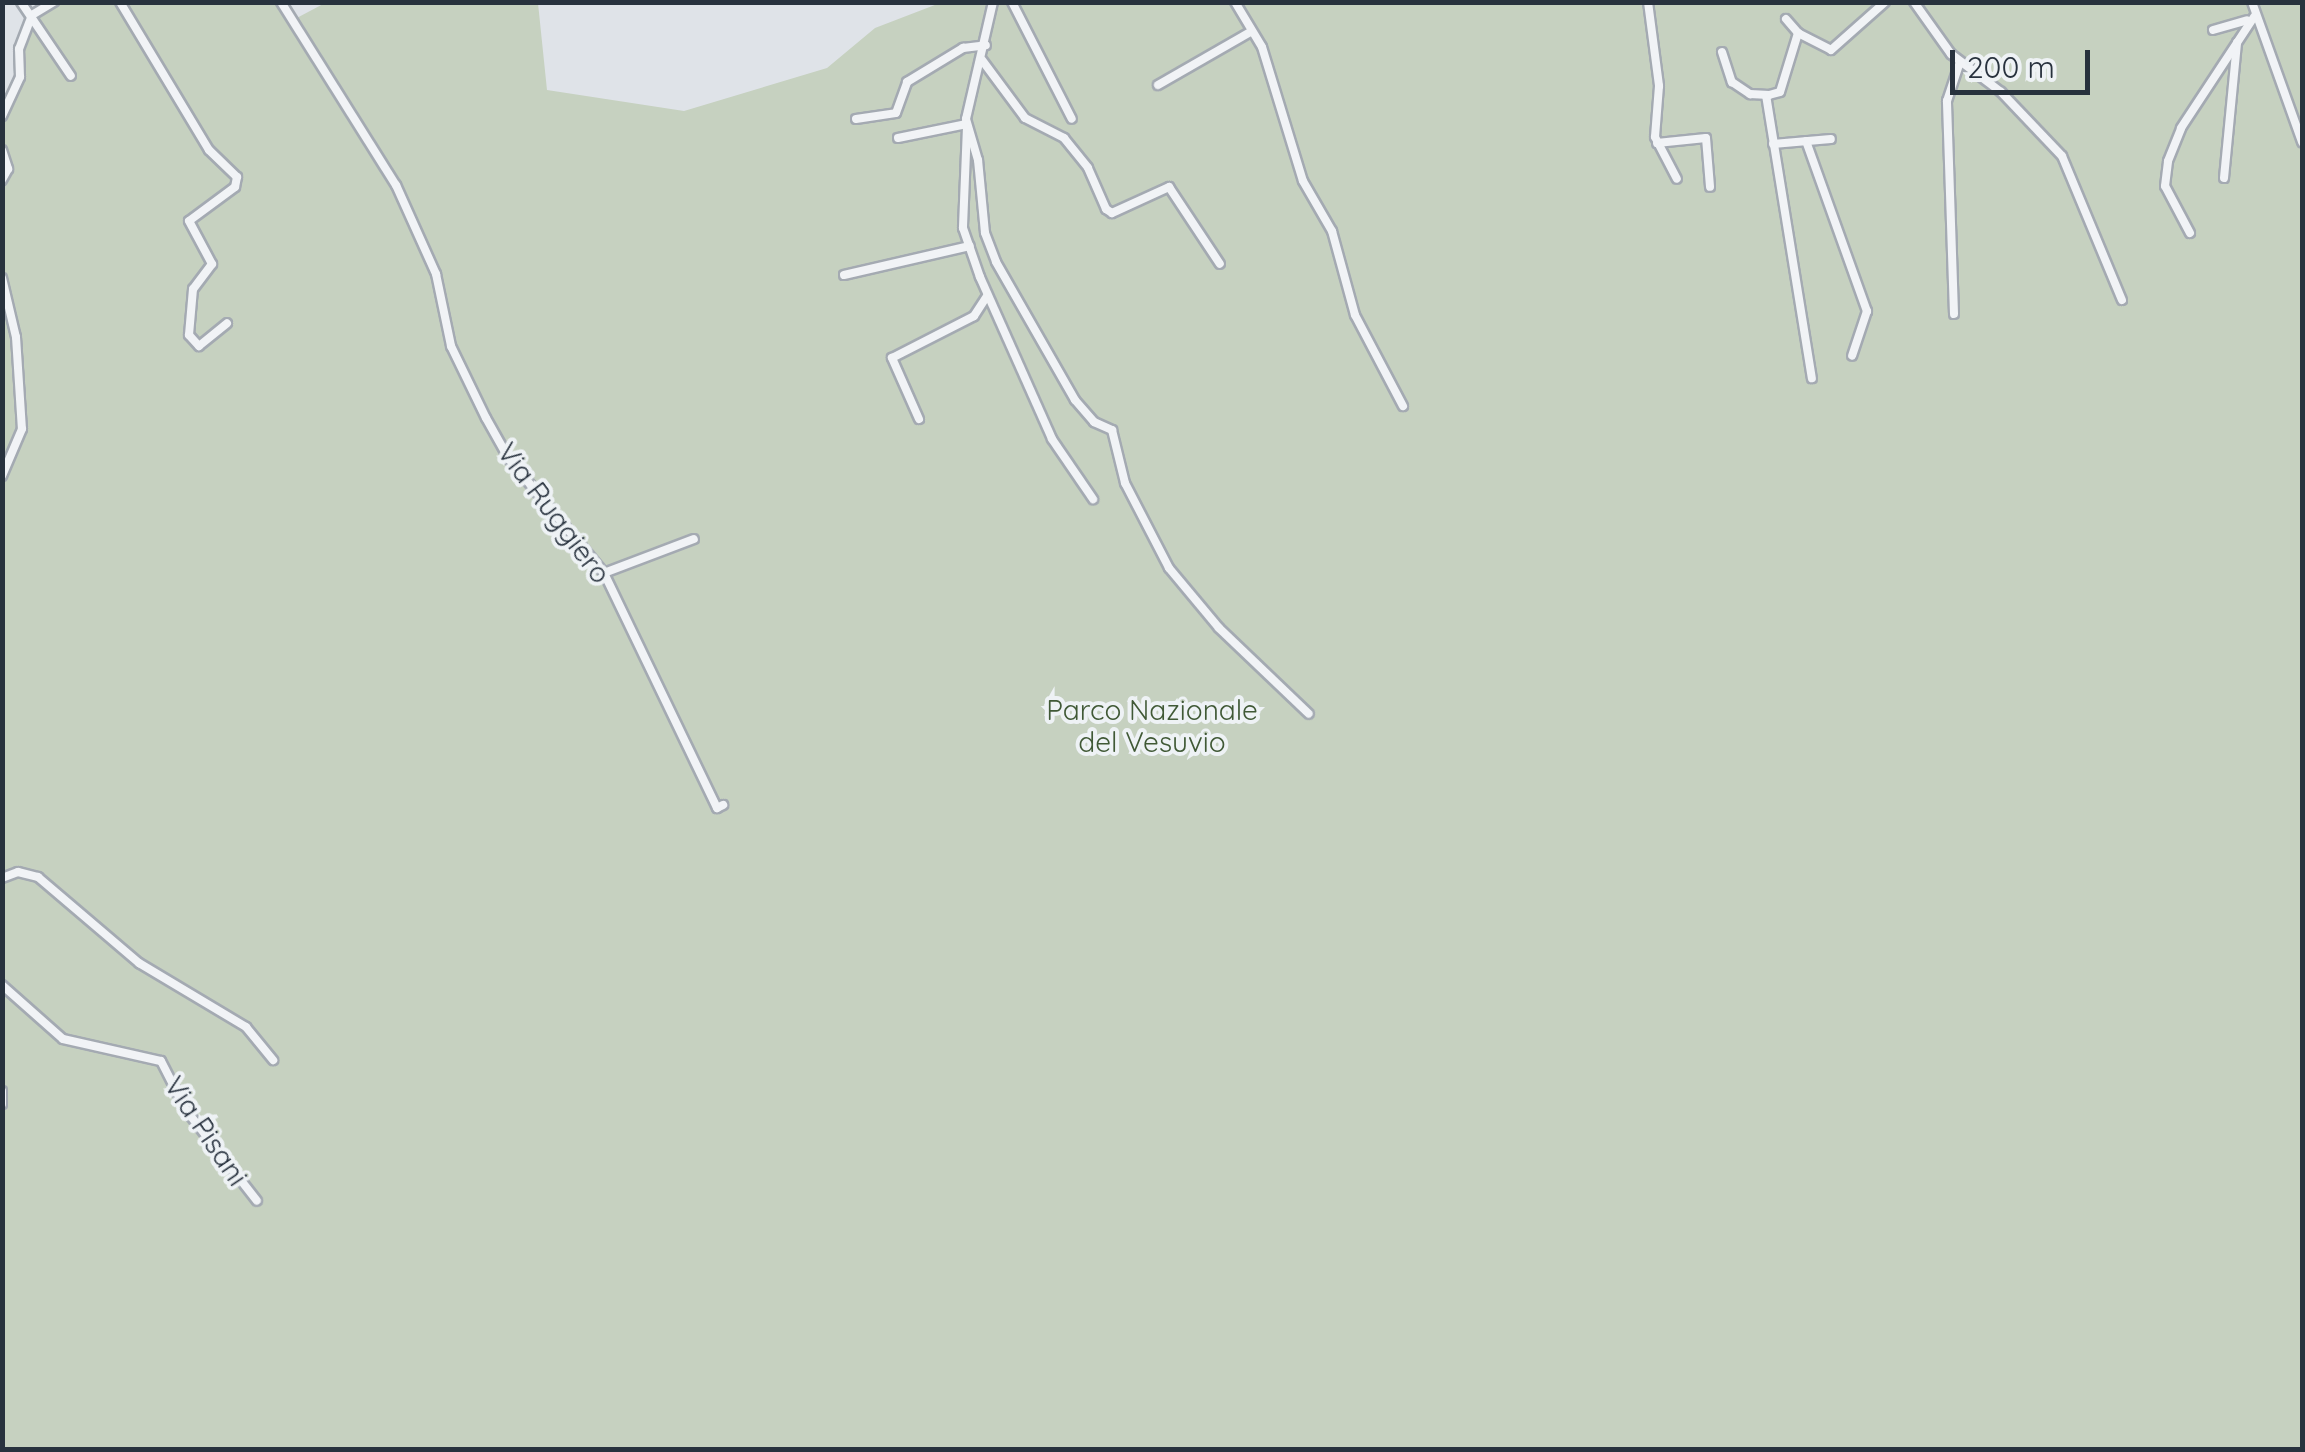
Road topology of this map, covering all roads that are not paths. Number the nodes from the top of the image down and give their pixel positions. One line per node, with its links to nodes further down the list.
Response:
1 (21, 2): 12 (street)
2 (54, 2): 12 (street)
3 (120, 2): 49 (street)
4 (281, 2): 57 (street, Via Ruggiero)
5 (993, 2): 19 (street)
6 (1012, 2): 27 (street)
7 (1235, 2): 16 (street)
8 (1648, 2): 34 (street)
9 (1885, 2): 17 (street)
10 (1914, 2): 22 (street)
11 (2252, 2): 13 (street)
12 (32, 15): 23 (street); 26 (street)
13 (2250, 18): 15 (street); 18 (street); 33 (street)
14 (1786, 19): 17 (street)
15 (2213, 30)
16 (1252, 31): 24 (street); 52 (street)
17 (1798, 33): 25 (street)
18 (2238, 43): 37 (street); 41 (street)
19 (986, 45): 21 (street); 28 (street)
20 (1722, 52): 25 (street)
21 (982, 60): 29 (street); 43 (street)
22 (1960, 62): 47 (street); 48 (street)
23 (71, 76)
24 (1158, 85)
25 (1766, 95): 35 (street)
26 (2, 116)
27 (1072, 119)
28 (856, 120)
29 (967, 125): 30 (street); 42 (street); 58 (street)
30 (898, 138)
31 (1831, 139): 32 (street)
32 (1806, 141): 35 (street); 50 (street)
33 (2302, 142)
34 (1657, 143): 38 (street); 40 (street)
35 (1772, 144): 51 (street)
36 (2, 150): 39 (street)
37 (2224, 178)
38 (1677, 179)
39 (2, 180)
40 (1710, 187)
41 (2190, 233)
42 (970, 246): 44 (street); 46 (street)
43 (1220, 264)
44 (844, 274)
45 (2, 278): 54 (street)
46 (988, 296): 53 (street); 55 (street)
47 (2122, 300)
48 (1954, 314)
49 (227, 323)
50 (1852, 356)
51 (1812, 378)
52 (1403, 406)
53 (919, 419)
54 (2, 476)
55 (1093, 499)
56 (694, 539): 57 (street)
57 (604, 573): 59 (street, Via Ruggiero)
58 (1308, 714)
59 (723, 805)
60 (2, 878): 62 (street)
61 (2, 984): 65 (street, Via Pisani)
62 (273, 1060)
63 (2, 1092): 64 (street)
64 (2, 1104)
65 (256, 1200)

